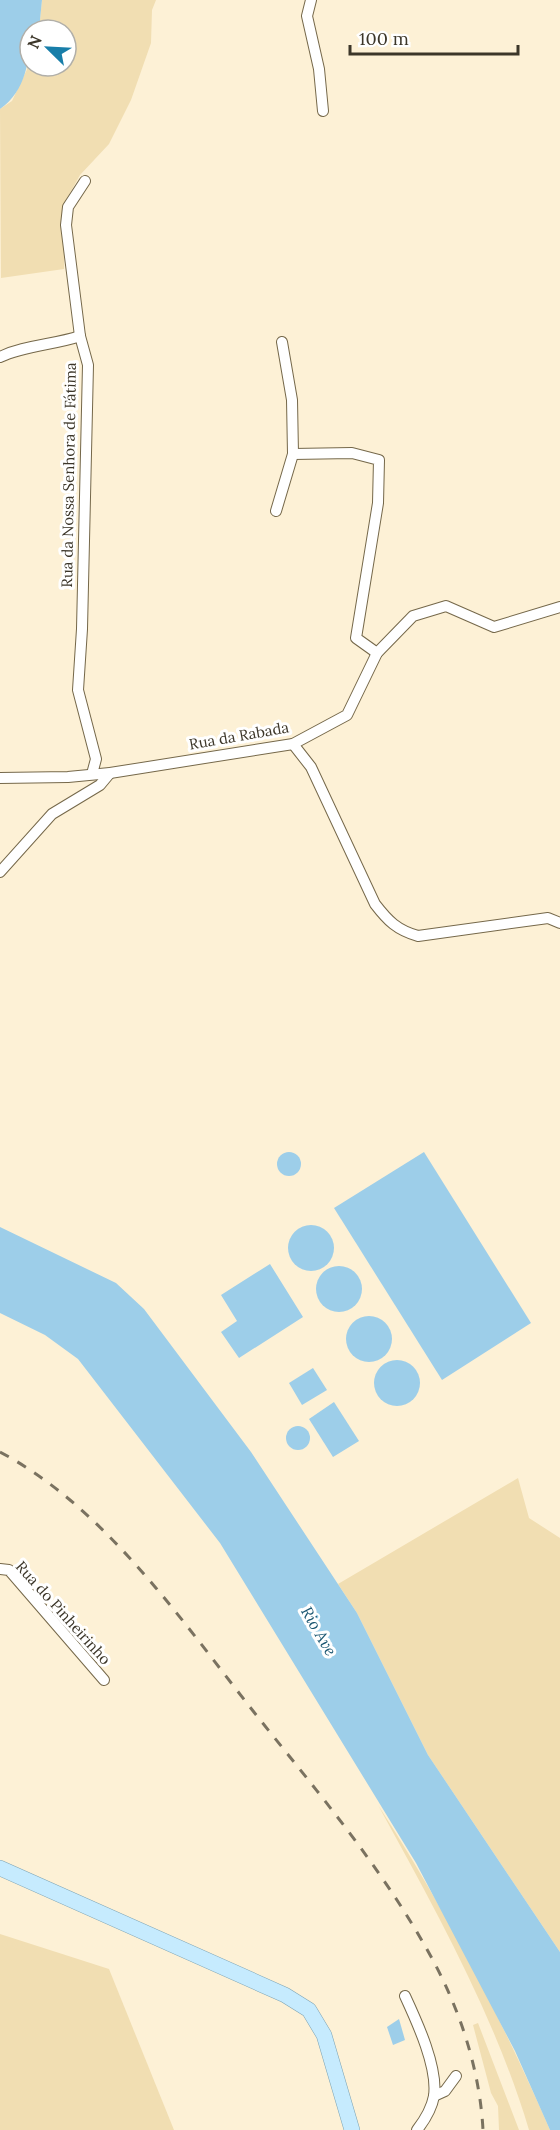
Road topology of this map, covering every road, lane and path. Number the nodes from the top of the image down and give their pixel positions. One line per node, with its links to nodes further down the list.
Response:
1 (311, 0): 2 (street)
2 (323, 111)
3 (85, 181): 4 (street, Rua da Nossa Senhora de Fátima)
4 (80, 336): 6 (street); 13 (street, Rua da Nossa Senhora de Fátima)
5 (282, 342): 7 (street)
6 (0, 357)
7 (293, 454): 8 (street); 10 (street)
8 (276, 511)
9 (560, 607): 10 (street, Rua da Rabada)
10 (377, 652): 11 (street, Rua da Rabada)
11 (293, 744): 12 (street, Rua da Rabada); 16 (street)
12 (110, 773): 13 (street, Rua da Rabada); 15 (street)
13 (92, 774): 14 (street, Rua da Rabada)
14 (0, 778)
15 (0, 872)
16 (560, 923)
17 (0, 1569): 18 (street, Rua do Pinheirinho)
18 (104, 1680)
19 (0, 1868): 23 (main road)
20 (405, 1996): 22 (street)
21 (456, 2076): 22 (street)
22 (434, 2096): 24 (street)
23 (352, 2130)
24 (417, 2130)

